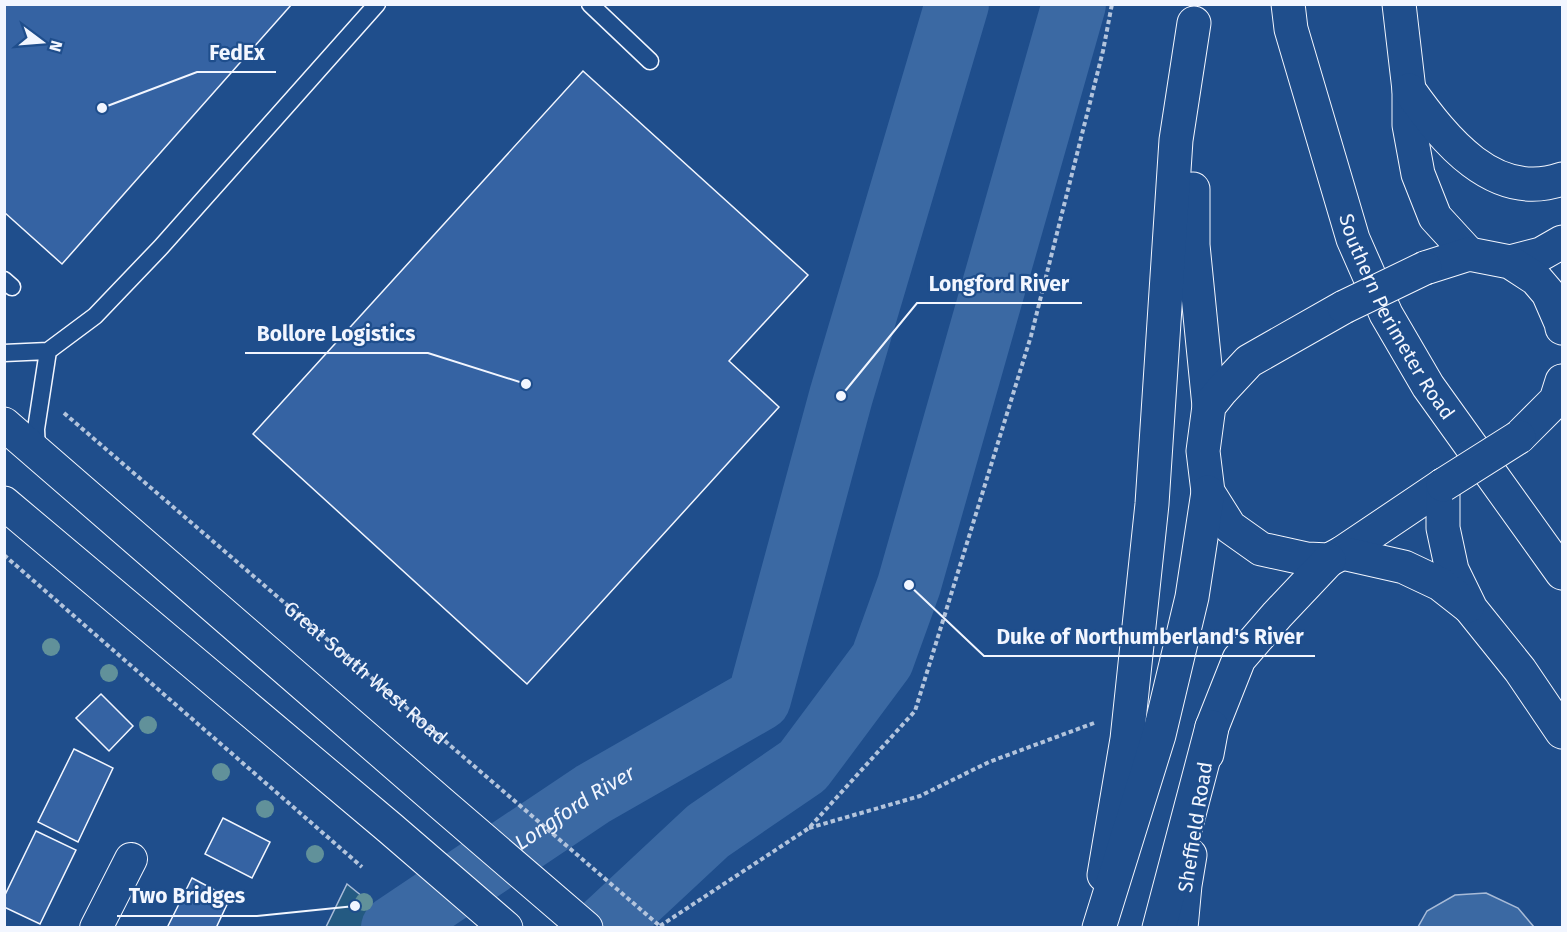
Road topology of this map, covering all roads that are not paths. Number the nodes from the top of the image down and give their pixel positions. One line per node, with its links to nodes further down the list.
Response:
1 (377, 4): 13 (lane)
2 (590, 4): 6 (lane)
3 (1399, 4): 7 (main road)
4 (1290, 13): 23 (main road, Southern Perimeter Road)
5 (1195, 14): 16 (main road); 31 (main road)
6 (650, 61)
7 (1409, 90): 8 (main road); 10 (main road)
8 (1563, 179)
9 (1563, 242): 11 (main road)
10 (1469, 254): 11 (main road); 16 (main road, bridge)
11 (1510, 262): 12 (main road)
12 (1563, 328)
13 (48, 351): 14 (lane); 18 (lane)
14 (4, 353)
15 (1563, 381): 19 (main road, bridge)
16 (1209, 405): 20 (main road)
17 (4, 424): 18 (main road)
18 (37, 452): 30 (main road)
19 (1443, 485): 22 (main road); 24 (main road)
20 (1208, 492): 22 (main road); 31 (main road)
21 (4, 502): 29 (main road)
22 (1336, 557): 24 (main road); 25 (main road)
23 (1563, 573)
24 (1472, 609): 26 (main road)
25 (1212, 727): 32 (main road); 33 (main road, Sheffield Road)
26 (1563, 732)
27 (131, 859): 28 (street)
28 (96, 927)
29 (506, 927)
30 (586, 927)
31 (1097, 927)
32 (1159, 927)
33 (1182, 927)

